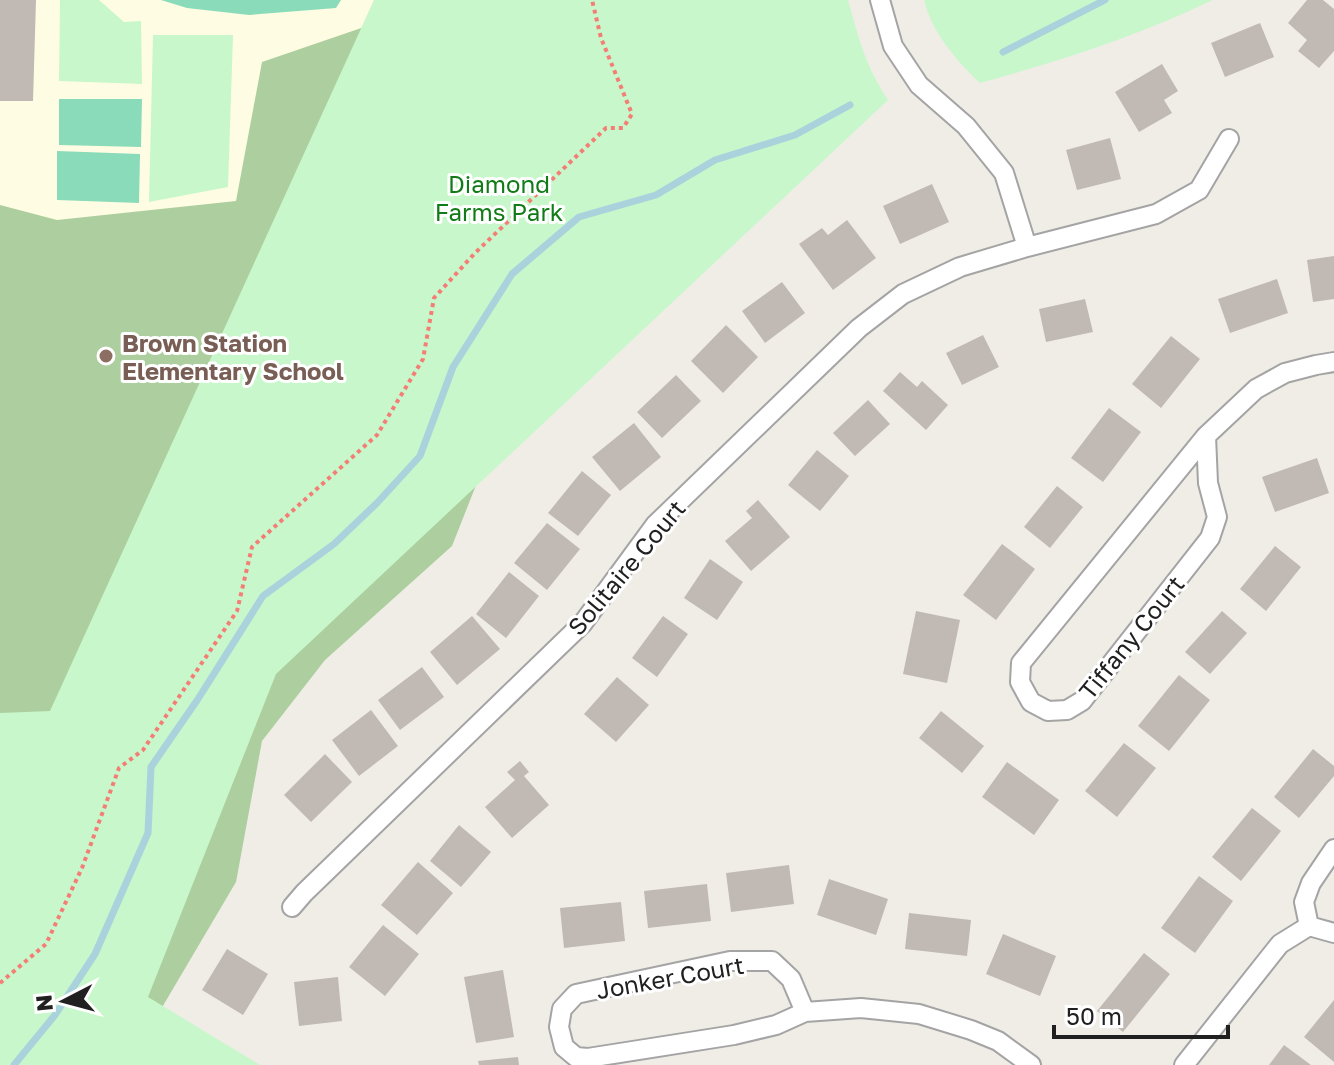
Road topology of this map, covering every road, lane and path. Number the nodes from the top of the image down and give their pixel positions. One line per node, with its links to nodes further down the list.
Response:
1 (592, 0): 11 (path)
2 (880, 0): 4 (street)
3 (1229, 139): 4 (street, Solitaire Court)
4 (1027, 247): 8 (street, Solitaire Court)
5 (1334, 362): 6 (street, Tiffany Court)
6 (1206, 436): 6 (street, Tiffany Court)
7 (1334, 849): 9 (street)
8 (292, 907)
9 (1309, 926): 10 (street); 14 (street)
10 (1334, 933)
11 (0, 983)
12 (805, 1012): 12 (street, Jonker Court); 13 (street, Jonker Court)
13 (1031, 1065)
14 (1184, 1065)

